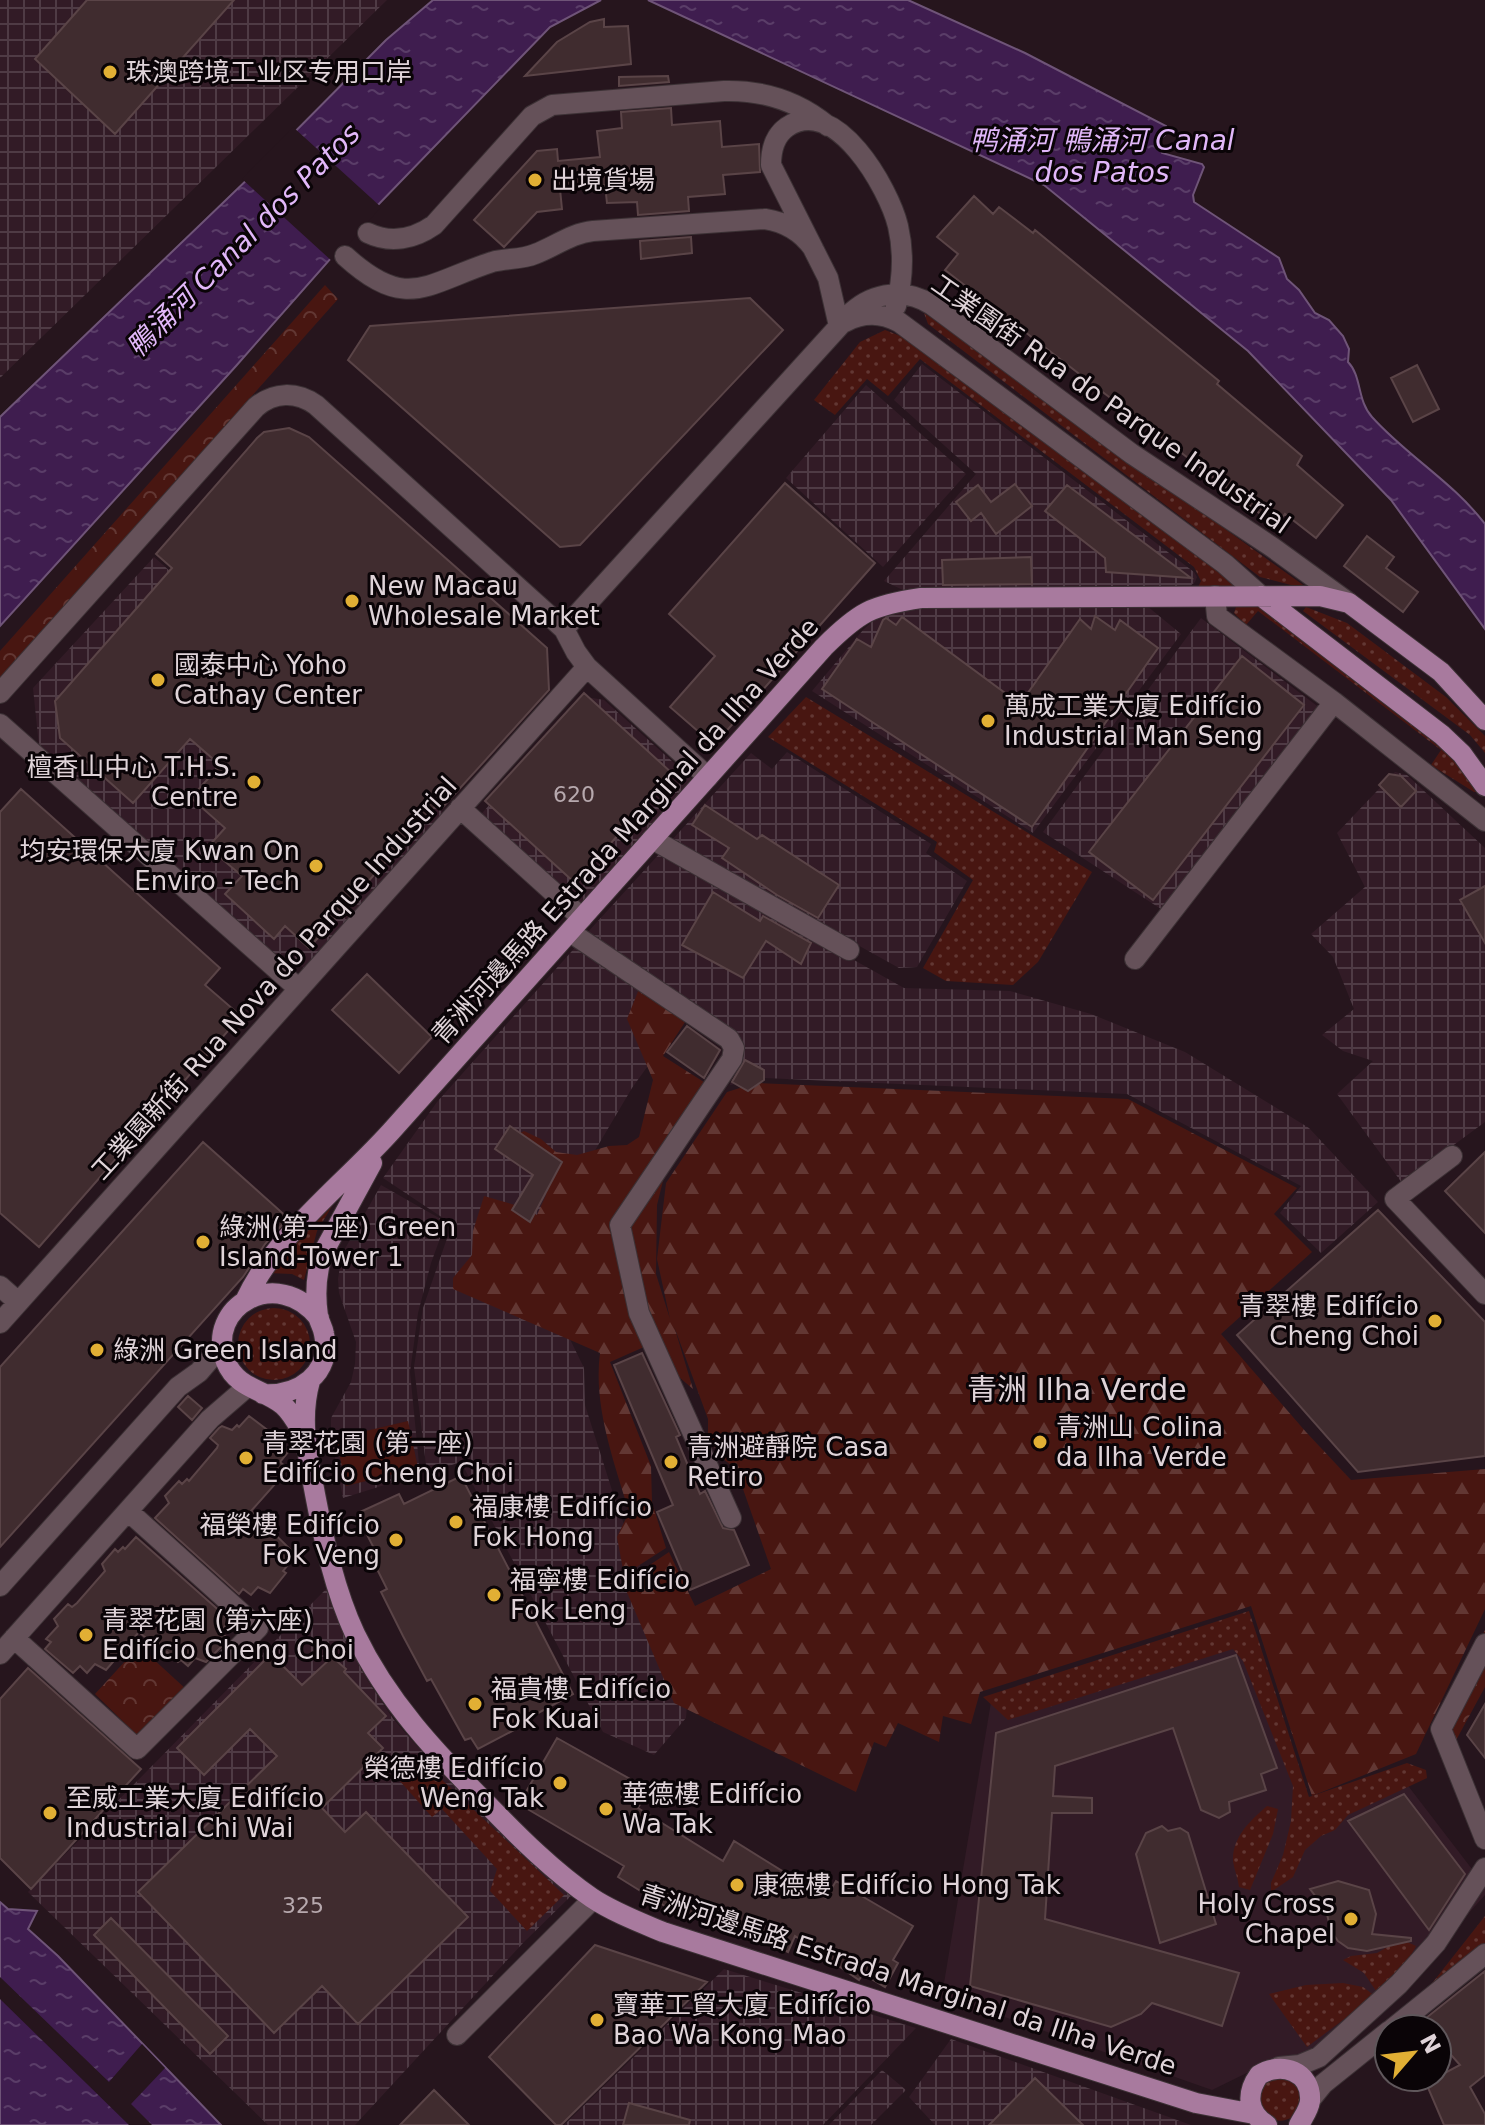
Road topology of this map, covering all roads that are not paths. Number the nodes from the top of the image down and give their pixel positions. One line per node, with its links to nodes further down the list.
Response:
1 (828, 126): 2 (street); 3 (street); 5 (street)
2 (368, 233)
3 (813, 248): 4 (street); 7 (street)
4 (345, 256)
5 (899, 294): 6 (street); 7 (street, 工業園街 Rua do Parque Industrial); 10 (street, 工業園街 Rua do Parque Industrial)
6 (892, 319): 7 (street); 9 (street, 工業園街 Rua do Parque Industrial)
7 (839, 326): 11 (street, 工業園街 Rua do Parque Industrial)
8 (1215, 596): 9 (main road, 青洲河邊馬路 Estrada Marginal da Ilha Verde); 14 (street); 17 (main road, 青洲河邊馬路 Estrada Marginal da Ilha Verde)
9 (1261, 596): 10 (main road, 青洲河邊馬路 Estrada Marginal da Ilha Verde); 18 (main road)
10 (1349, 603): 15 (main road, 青洲河邊馬路 Estrada Marginal da Ilha Verde)
11 (564, 629): 12 (street); 13 (street)
12 (587, 667): 17 (street); 19 (street, 工業園新街 Rua Nova do Parque Industrial)
13 (0, 693)
14 (1334, 702): 20 (street); 24 (street)
15 (1485, 720)
16 (0, 724): 25 (street)
17 (708, 777): 21 (main road, 青洲河邊馬路 Estrada Marginal da Ilha Verde)
18 (1485, 786)
19 (460, 808): 22 (street); 25 (street, 工業園新街 Rua Nova do Parque Industrial)
20 (1485, 821)
21 (652, 839): 22 (main road, 青洲河邊馬路 Estrada Marginal da Ilha Verde); 23 (street)
22 (576, 925): 26 (main road, 青洲河邊馬路 Estrada Marginal da Ilha Verde); 39 (street)
23 (849, 950)
24 (1135, 959)
25 (299, 989): 31 (street, 工業園新街 Rua Nova do Parque Industrial)
26 (385, 1138): 30 (main road, 青洲河邊馬路 Estrada Marginal da Ilha Verde); 32 (main road, 青洲河邊馬路 Estrada Marginal da Ilha Verde)
27 (1452, 1156): 29 (street)
28 (0, 1286): 31 (street)
29 (1485, 1294)
30 (245, 1301): 32 (main road); 34 (main road, 青洲河邊馬路 Estrada Marginal da Ilha Verde)
31 (18, 1302): 33 (street, 工業園新街 Rua Nova do Parque Industrial)
32 (319, 1318): 35 (main road, 青洲河邊馬路 Estrada Marginal da Ilha Verde)
33 (0, 1323)
34 (223, 1344): 36 (main road, 青洲河邊馬路 Estrada Marginal da Ilha Verde); 40 (street)
35 (310, 1381): 36 (main road); 37 (main road, 青洲河邊馬路 Estrada Marginal da Ilha Verde)
36 (255, 1390): 37 (main road, 青洲河邊馬路 Estrada Marginal da Ilha Verde); 38 (street)
37 (305, 1437): 46 (main road, 青洲河邊馬路 Estrada Marginal da Ilha Verde)
38 (128, 1511): 41 (street); 41 (street)
39 (731, 1518)
40 (0, 1586)
41 (14, 1638): 43 (street)
42 (1485, 1644): 44 (street)
43 (0, 1654)
44 (1485, 1839)
45 (1485, 1868): 51 (street)
46 (593, 1899): 49 (street); 53 (main road, 青洲河邊馬路 Estrada Marginal da Ilha Verde)
47 (1485, 1954): 48 (street)
48 (1411, 2013)
49 (457, 2035)
50 (1373, 2044): 54 (street)
51 (1279, 2067): 52 (main road, 青洲河邊馬路 Estrada Marginal da Ilha Verde); 54 (main road)
52 (1253, 2083): 53 (main road, 青洲河邊馬路 Estrada Marginal da Ilha Verde); 55 (main road)
53 (1196, 2103): 55 (main road, 青洲河邊馬路 Estrada Marginal da Ilha Verde)
54 (1301, 2117)
55 (1260, 2119)

